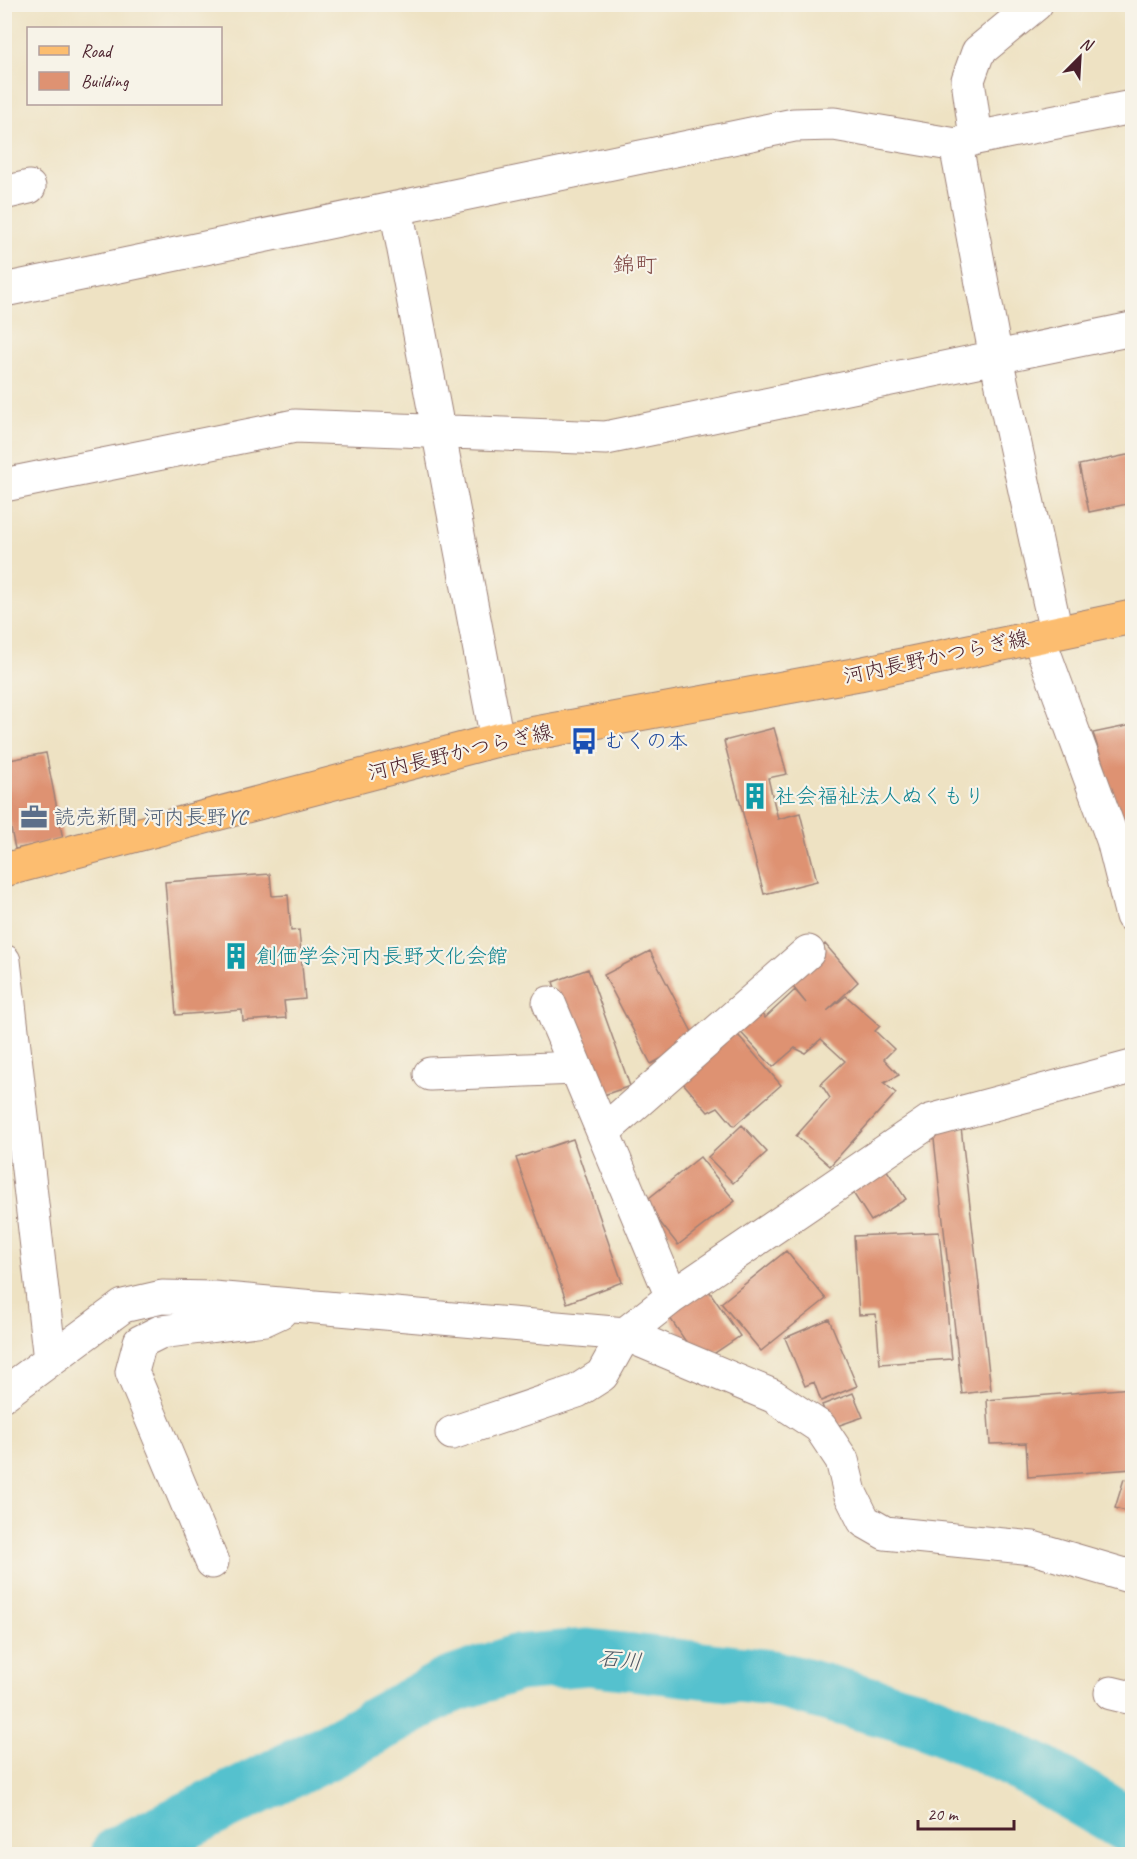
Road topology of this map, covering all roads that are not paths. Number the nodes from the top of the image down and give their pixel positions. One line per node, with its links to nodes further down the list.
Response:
1 (1036, 4): 3 (street)
2 (1132, 107): 3 (street)
3 (966, 142): 4 (street); 7 (street)
4 (396, 208): 5 (street); 8 (street)
5 (4, 290)
6 (1132, 329): 7 (street)
7 (996, 357): 8 (street); 11 (street)
8 (440, 434): 9 (street); 12 (street)
9 (4, 485)
10 (1132, 617): 11 (main road, 河内長野かつらぎ線)
11 (1047, 634): 12 (main road, 河内長野かつらぎ線); 14 (street)
12 (497, 740): 13 (main road, 河内長野かつらぎ線)
13 (4, 870)
14 (1132, 916)
15 (808, 952): 21 (street)
16 (4, 961): 25 (street)
17 (549, 1003): 19 (street)
18 (1132, 1067): 22 (street)
19 (576, 1068): 20 (street); 21 (street)
20 (430, 1074)
21 (603, 1132): 22 (street)
22 (672, 1297): 24 (street)
23 (297, 1305): 24 (street); 25 (street); 28 (street)
24 (625, 1334): 27 (street); 29 (street)
25 (50, 1360): 26 (street)
26 (4, 1394)
27 (452, 1433)
28 (212, 1563)
29 (1132, 1577)

